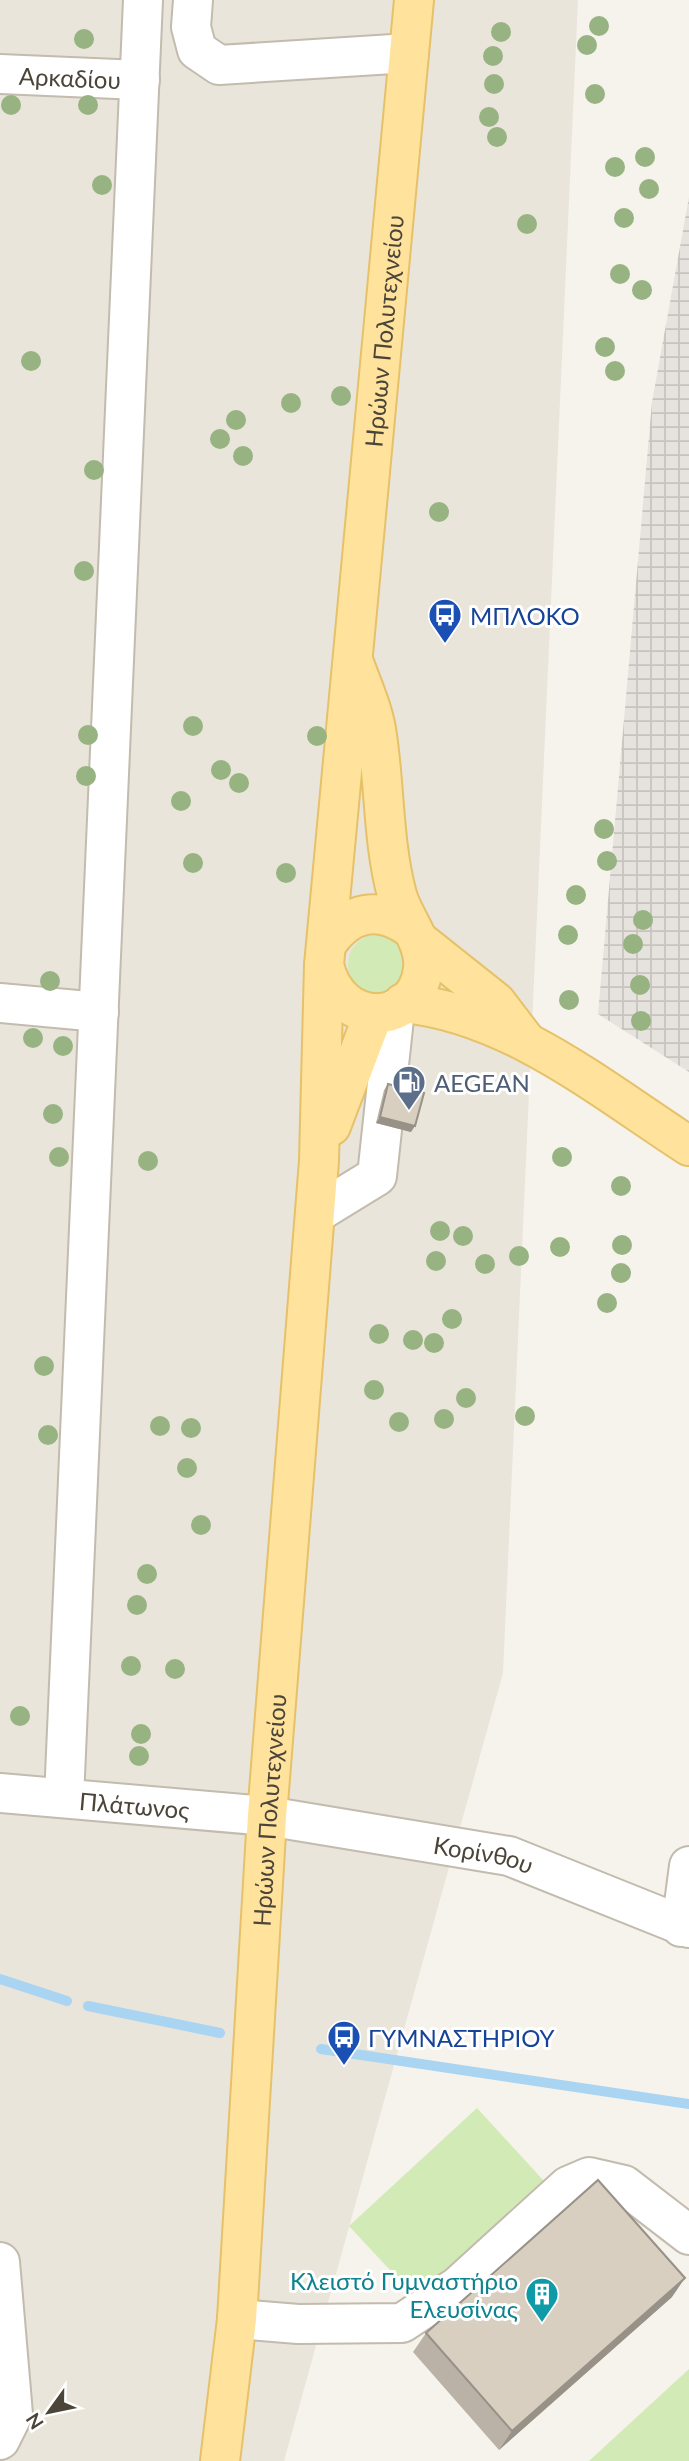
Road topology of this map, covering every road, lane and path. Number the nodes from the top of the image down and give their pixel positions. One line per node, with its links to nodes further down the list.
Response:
1 (143, 0): 6 (street)
2 (193, 0): 4 (street)
3 (414, 0): 4 (main road, Ηρώων Πολυτεχνείου)
4 (409, 53): 7 (main road, Ηρώων Πολυτεχνείου)
5 (0, 74): 6 (street, Αρκαδίου)
6 (140, 80): 12 (street)
7 (354, 660): 8 (main road, Ηρώων Πολυτεχνείου); 9 (main road, Ηρώων Πολυτεχνείου)
8 (414, 934): 9 (main road); 11 (main road, Ηρώων Πολυτεχνείου); 13 (main road)
9 (326, 953): 11 (main road, Ηρώων Πολυτεχνείου); 15 (main road, Ηρώων Πολυτεχνείου)
10 (0, 1003): 12 (street)
11 (391, 1009): 13 (main road); 15 (main road, Ηρώων Πολυτεχνείου); 16 (street)
12 (99, 1012): 18 (street)
13 (525, 1040): 14 (main road)
14 (689, 1146)
15 (319, 1161): 16 (main road, Ηρώων Πολυτεχνείου)
16 (315, 1214): 19 (main road, Ηρώων Πολυτεχνείου)
17 (0, 1793): 18 (street, Πλάτωνος)
18 (64, 1798): 19 (street, Πλάτωνος)
19 (267, 1816): 21 (street, Κορίνθου); 24 (main road, Ηρώων Πολυτεχνείου)
20 (689, 1866): 21 (street)
21 (685, 1928)
22 (689, 2235): 24 (street)
23 (0, 2262): 25 (street)
24 (237, 2319): 26 (main road, Ηρώων Πολυτεχνείου)
25 (0, 2440)
26 (220, 2461)

